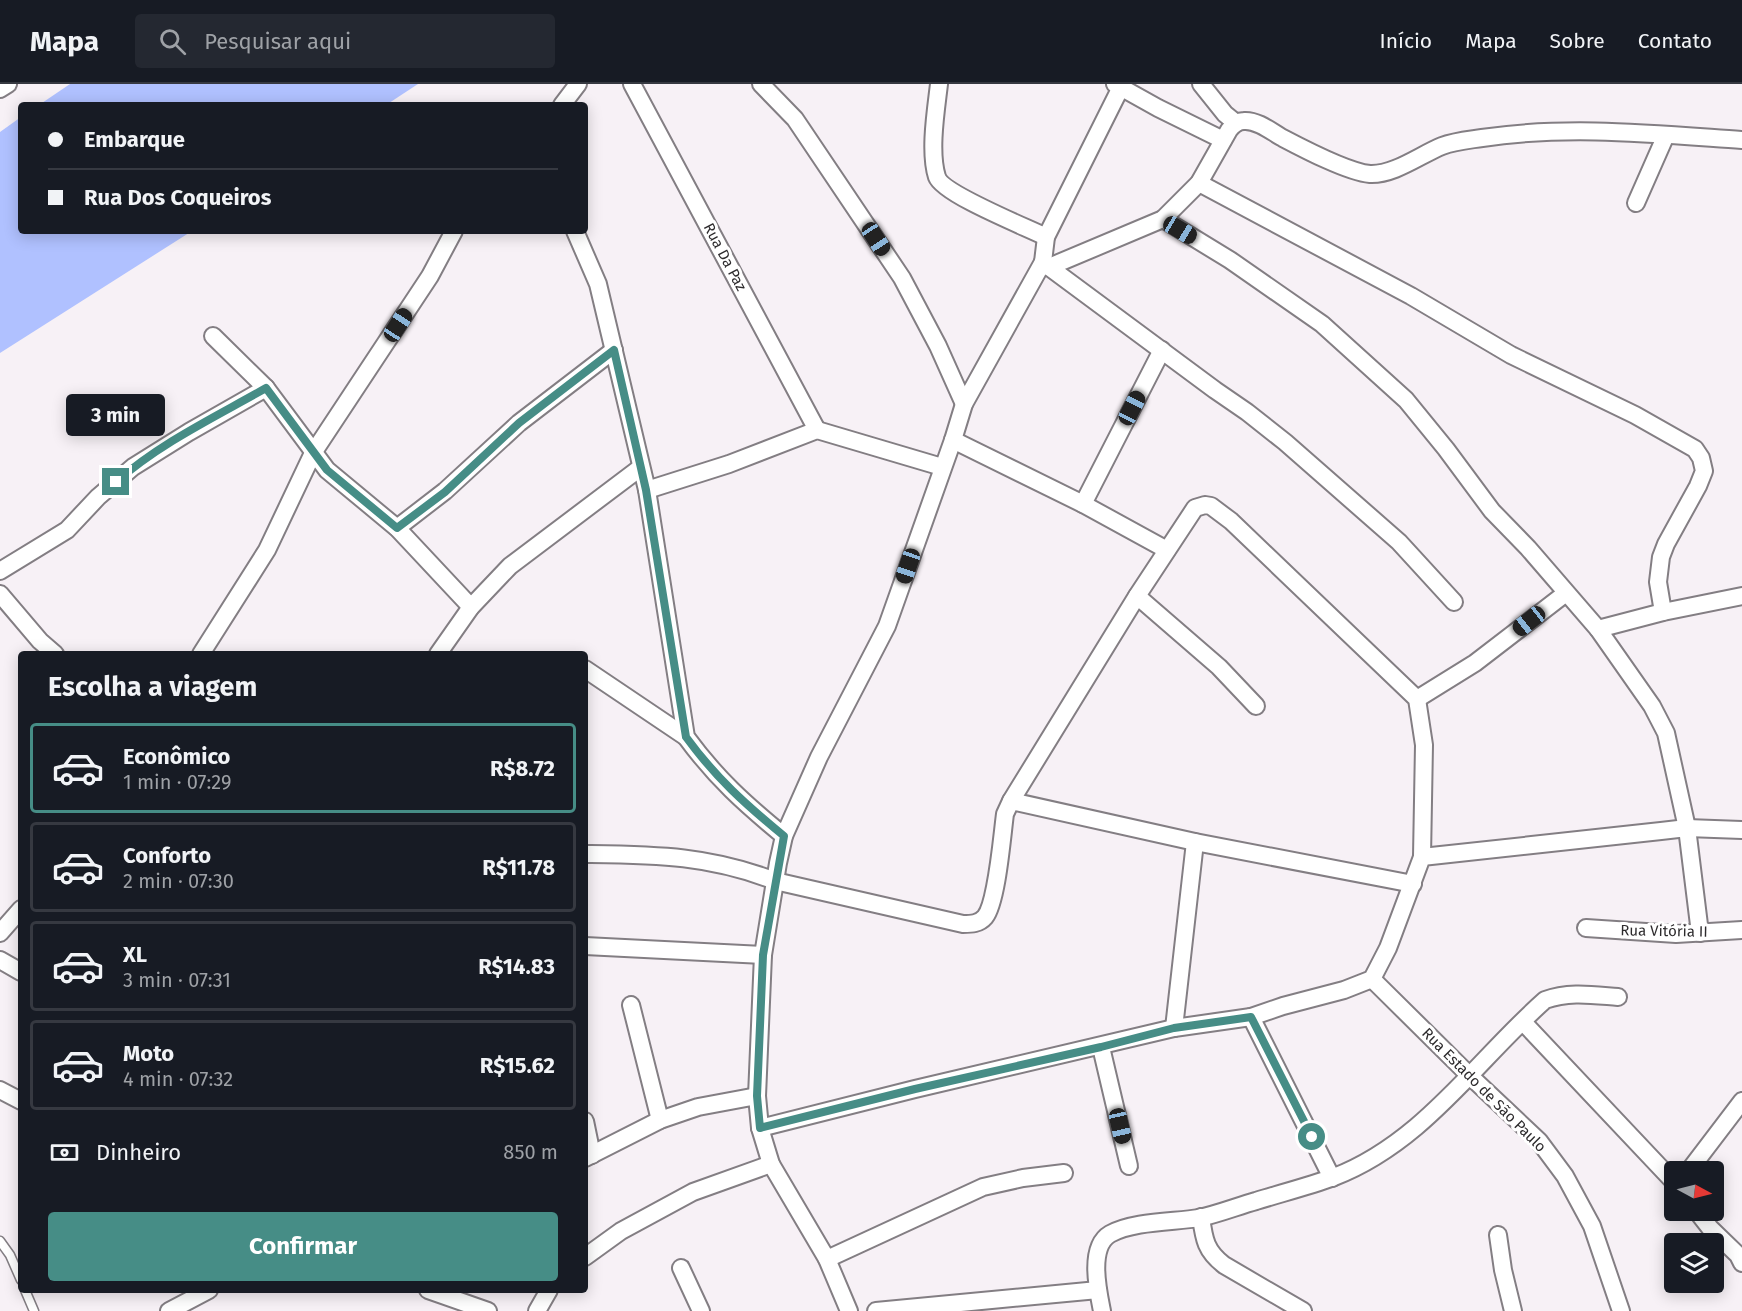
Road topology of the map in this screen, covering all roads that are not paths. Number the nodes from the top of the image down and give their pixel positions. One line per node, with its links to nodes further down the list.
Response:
1 (8, 84): 8 (street)
2 (578, 84): 9 (street)
3 (632, 84): 26 (street, Rua Da Paz)
4 (761, 84): 25 (street)
5 (939, 84): 19 (street)
6 (1201, 84): 10 (street)
7 (1118, 86): 12 (street); 19 (street)
8 (0, 89)
9 (564, 102)
10 (1236, 123): 11 (street); 12 (street)
11 (1666, 135): 13 (street); 15 (street)
12 (1223, 140): 14 (street)
13 (1742, 140)
14 (1199, 183): 16 (street); 42 (street)
15 (1636, 203)
16 (1163, 219): 20 (street); 36 (street)
17 (452, 234): 28 (street)
18 (576, 234): 22 (street)
19 (1046, 237): 20 (street)
20 (1046, 264): 23 (street); 25 (street)
21 (213, 336): 24 (street)
22 (614, 350): 30 (street); 33 (street)
23 (1162, 350): 32 (street); 40 (street)
24 (266, 388): 28 (street); 35 (street)
25 (964, 404): 27 (street)
26 (817, 430): 29 (street); 31 (street)
27 (953, 440): 29 (street); 32 (street)
28 (313, 453): 33 (street); 45 (street)
29 (942, 466): 54 (street)
30 (640, 468): 31 (street); 41 (street)
31 (646, 490): 50 (street)
32 (1083, 504): 34 (street)
33 (397, 528): 41 (street)
34 (1167, 550): 38 (street); 48 (street)
35 (0, 571)
36 (1566, 593): 43 (street); 48 (street)
37 (0, 594): 44 (street)
38 (1137, 596): 49 (street); 51 (street)
39 (1742, 596): 42 (street)
40 (1454, 602)
41 (471, 607): 46 (street)
42 (1663, 612): 43 (street)
43 (1598, 629): 52 (street)
44 (52, 651)
45 (203, 651)
46 (440, 651)
47 (588, 671): 50 (street)
48 (1417, 699): 57 (street)
49 (1256, 706)
50 (686, 737): 54 (street)
51 (1011, 801): 55 (street); 58 (street)
52 (1687, 828): 53 (street); 57 (street); 64 (street)
53 (1742, 830)
54 (784, 836): 58 (street)
55 (1195, 842): 59 (street); 74 (street)
56 (588, 854): 58 (street)
57 (1422, 857): 59 (street)
58 (775, 881): 66 (street)
59 (1413, 884): 69 (street)
60 (18, 912): 63 (street)
61 (1586, 928): 64 (street, Rua Vitória II)
62 (1742, 930): 64 (street, Rua Vitória II)
63 (0, 933)
64 (1700, 933)
65 (588, 946): 66 (street)
66 (763, 955): 78 (street)
67 (0, 960): 68 (street)
68 (18, 970)
69 (1372, 979): 72 (street); 76 (street, Rua Estado de São Paulo)
70 (1618, 997): 73 (street)
71 (631, 1005): 81 (street)
72 (1251, 1017): 74 (street); 89 (street)
73 (1522, 1022): 76 (street); 87 (street)
74 (1174, 1028): 75 (street)
75 (1101, 1047): 82 (street); 86 (street)
76 (1470, 1076): 89 (street); 112 (street, Rua Estado de São Paulo)
77 (0, 1090): 79 (street)
78 (757, 1096): 81 (street); 82 (street)
79 (18, 1099)
80 (1742, 1101): 84 (street)
81 (660, 1120): 83 (street)
82 (760, 1128): 85 (street)
83 (588, 1157)
84 (1696, 1161)
85 (771, 1164): 94 (street); 96 (street)
86 (1129, 1166)
87 (1664, 1171)
88 (1064, 1173): 96 (street)
89 (1332, 1178): 90 (street)
90 (1201, 1217): 99 (street); 110 (street)
91 (1705, 1221): 95 (street)
92 (1498, 1235): 111 (street)
93 (0, 1241): 98 (lane)
94 (588, 1255)
95 (1741, 1257)
96 (827, 1259): 107 (street)
97 (681, 1268): 106 (street)
98 (18, 1273)
99 (1098, 1290): 108 (street); 109 (street)
100 (26, 1293): 103 (lane)
101 (204, 1293): 104 (street)
102 (437, 1293): 105 (street)
103 (34, 1311)
104 (169, 1311)
105 (488, 1311)
106 (701, 1311)
107 (849, 1311)
108 (876, 1311)
109 (1102, 1311)
110 (1303, 1311)
111 (1513, 1311)
112 (1621, 1311)

